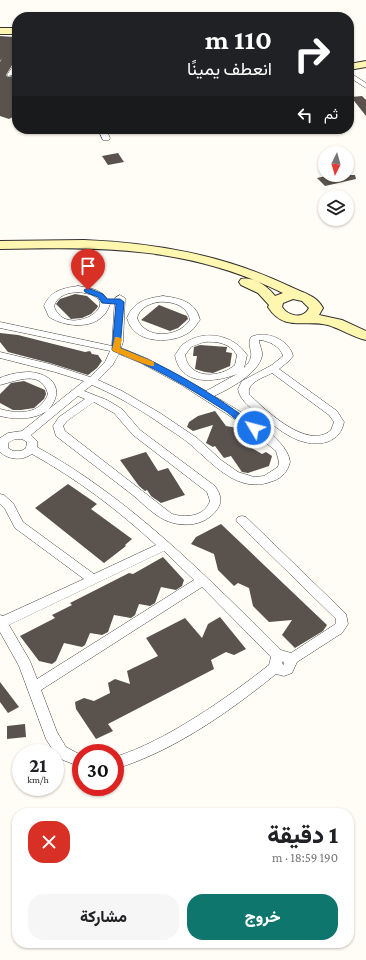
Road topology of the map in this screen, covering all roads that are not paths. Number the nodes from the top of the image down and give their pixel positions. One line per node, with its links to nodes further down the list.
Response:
1 (0, 31): 2 (main road)
2 (12, 31)
3 (366, 64): 4 (main road)
4 (354, 66)
5 (12, 72): 6 (street)
6 (10, 75)
7 (354, 78): 8 (street)
8 (366, 86)
9 (104, 134): 10 (street)
10 (106, 138)
11 (0, 245): 13 (main road)
12 (0, 252): 17 (main road)
13 (299, 296): 16 (main road); 17 (main road)
14 (120, 300): 15 (street); 18 (street); 25 (street)
15 (104, 301): 15 (street)
16 (314, 303): 19 (main road); 21 (main road)
17 (275, 304): 19 (main road)
18 (138, 308): 22 (street); 22 (street)
19 (306, 318): 23 (main road)
20 (0, 325): 25 (street)
21 (366, 326)
22 (179, 334): 24 (street)
23 (366, 336)
24 (192, 343): 24 (street)
25 (116, 350): 28 (street); 31 (street)
26 (0, 355): 28 (street)
27 (272, 368): 27 (street); 31 (street)
28 (91, 381): 30 (street); 31 (street)
29 (0, 382): 33 (street)
30 (77, 392): 32 (street); 33 (street)
31 (206, 395)
32 (92, 398): 32 (street)
33 (48, 410): 34 (street); 35 (street)
34 (0, 412)
35 (24, 435): 36 (street); 37 (street)
36 (4, 437): 37 (street)
37 (31, 448): 40 (street)
38 (0, 498): 41 (street)
39 (242, 520): 44 (street)
40 (164, 546): 41 (street); 42 (street)
41 (93, 579): 43 (street)
42 (202, 581): 44 (street); 45 (street)
43 (1, 621): 45 (street)
44 (282, 661): 47 (street)
45 (34, 688): 46 (street)
46 (72, 758)
47 (124, 759)

